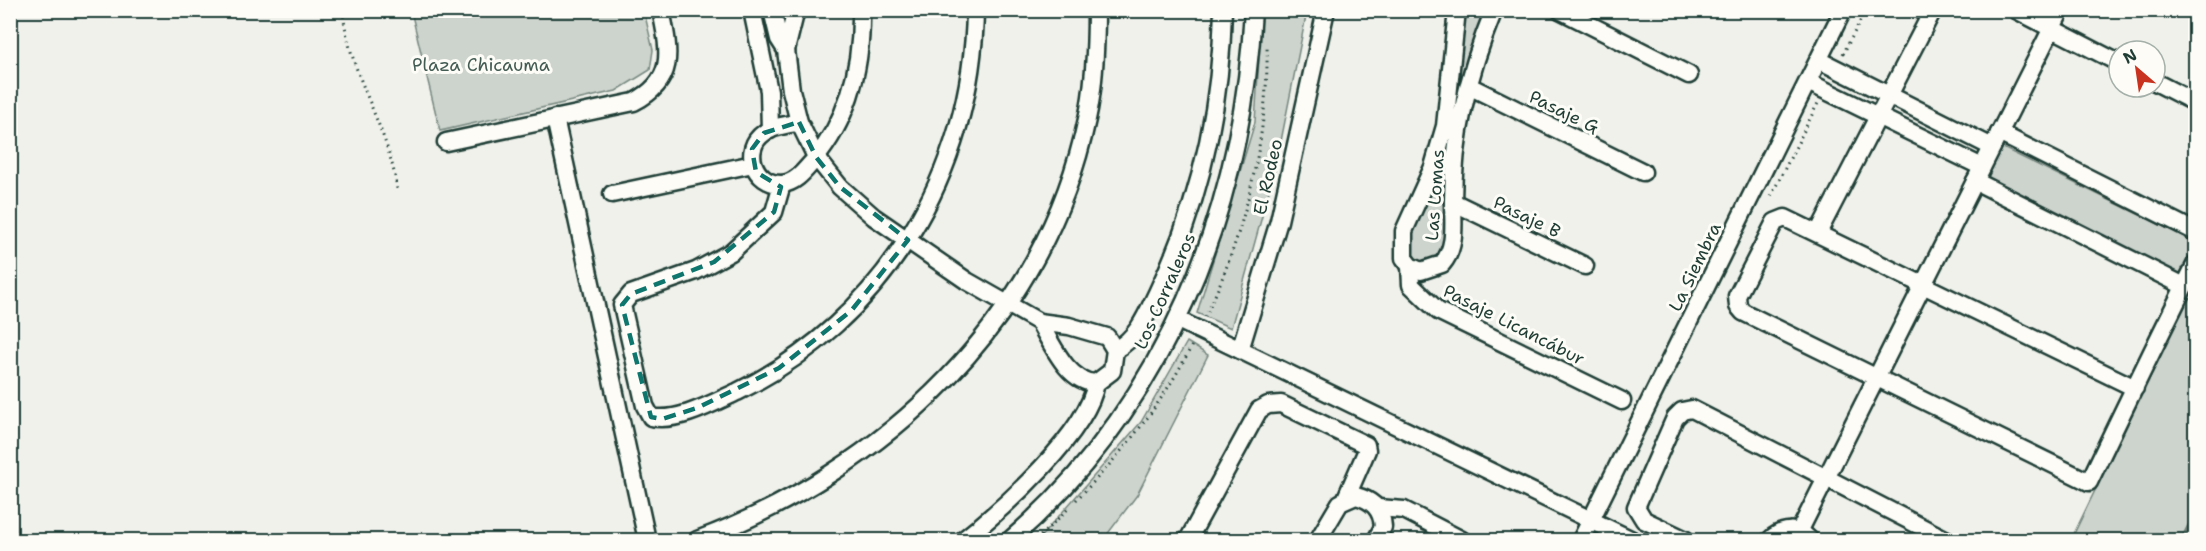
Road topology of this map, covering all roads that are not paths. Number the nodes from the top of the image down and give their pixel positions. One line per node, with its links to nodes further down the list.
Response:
1 (661, 10): 29 (street)
2 (752, 10): 32 (street)
3 (772, 10): 19 (street)
4 (796, 10): 19 (street)
5 (861, 10): 35 (street)
6 (975, 10): 44 (street)
7 (1096, 10): 50 (street)
8 (1223, 10): 53 (street)
9 (1253, 10): 51 (street, Los Corraleros)
10 (1326, 10): 54 (street, El Rodeo)
11 (1457, 10): 31 (street, Las Lomas)
12 (1494, 10): 24 (street, Las Lomas)
13 (1560, 10): 22 (street)
14 (1843, 10): 21 (street, La Siembra)
15 (1933, 10): 26 (street)
16 (2016, 10): 18 (street)
17 (2061, 10): 18 (street)
18 (2052, 29): 20 (street); 33 (street)
19 (786, 50): 30 (street)
20 (2107, 57)
21 (1819, 60): 23 (street, La Siembra); 26 (street)
22 (1689, 75)
23 (1808, 82): 28 (street); 62 (street, La Siembra)
24 (1469, 87): 31 (street, Las Lomas); 37 (street, Pasaje G)
25 (2167, 88): 27 (street)
26 (1889, 95): 28 (street); 33 (street)
27 (2196, 103)
28 (1878, 116): 38 (street); 43 (street)
29 (555, 118): 34 (street); 64 (street)
30 (799, 122): 32 (street); 35 (street)
31 (1452, 127): 41 (street, Las Lomas); 46 (street, Las Lomas)
32 (770, 130): 36 (street)
33 (1995, 140): 38 (street); 42 (street)
34 (446, 142)
35 (816, 157): 39 (street); 44 (street)
36 (753, 165): 39 (street); 40 (street)
37 (1643, 172)
38 (1978, 174): 48 (street); 49 (street)
39 (782, 184): 44 (street)
40 (612, 194)
41 (1453, 202): 46 (street, Las Lomas); 47 (street, Pasaje B)
42 (2196, 232)
43 (1818, 233): 48 (street); 55 (street)
44 (908, 240): 50 (street)
45 (2196, 263): 49 (street)
46 (1410, 266): 58 (street, Pasaje Licancábur)
47 (1585, 266)
48 (1923, 285): 55 (street); 57 (street)
49 (2184, 286): 57 (street)
50 (1008, 304): 52 (street); 65 (street)
51 (1178, 320): 54 (street); 67 (street, Los Corraleros)
52 (1040, 322): 53 (street); 56 (street)
53 (1115, 350): 56 (street)
54 (1240, 350): 62 (street)
55 (1876, 377): 57 (street); 59 (street)
56 (1096, 383): 66 (street)
57 (2134, 388)
58 (1622, 401)
59 (1826, 477): 63 (street); 74 (street); 76 (street)
60 (1346, 498): 61 (street); 68 (street); 69 (street)
61 (1378, 508): 70 (street); 71 (street)
62 (1591, 520): 72 (street, La Siembra); 73 (street)
63 (1804, 536): 75 (street)
64 (647, 540)
65 (697, 540)
66 (963, 540)
67 (1010, 540)
68 (1188, 540)
69 (1318, 540)
70 (1376, 540)
71 (1462, 540)
72 (1581, 540)
73 (1632, 540)
74 (1686, 540)
75 (1770, 540)
76 (1947, 540)

